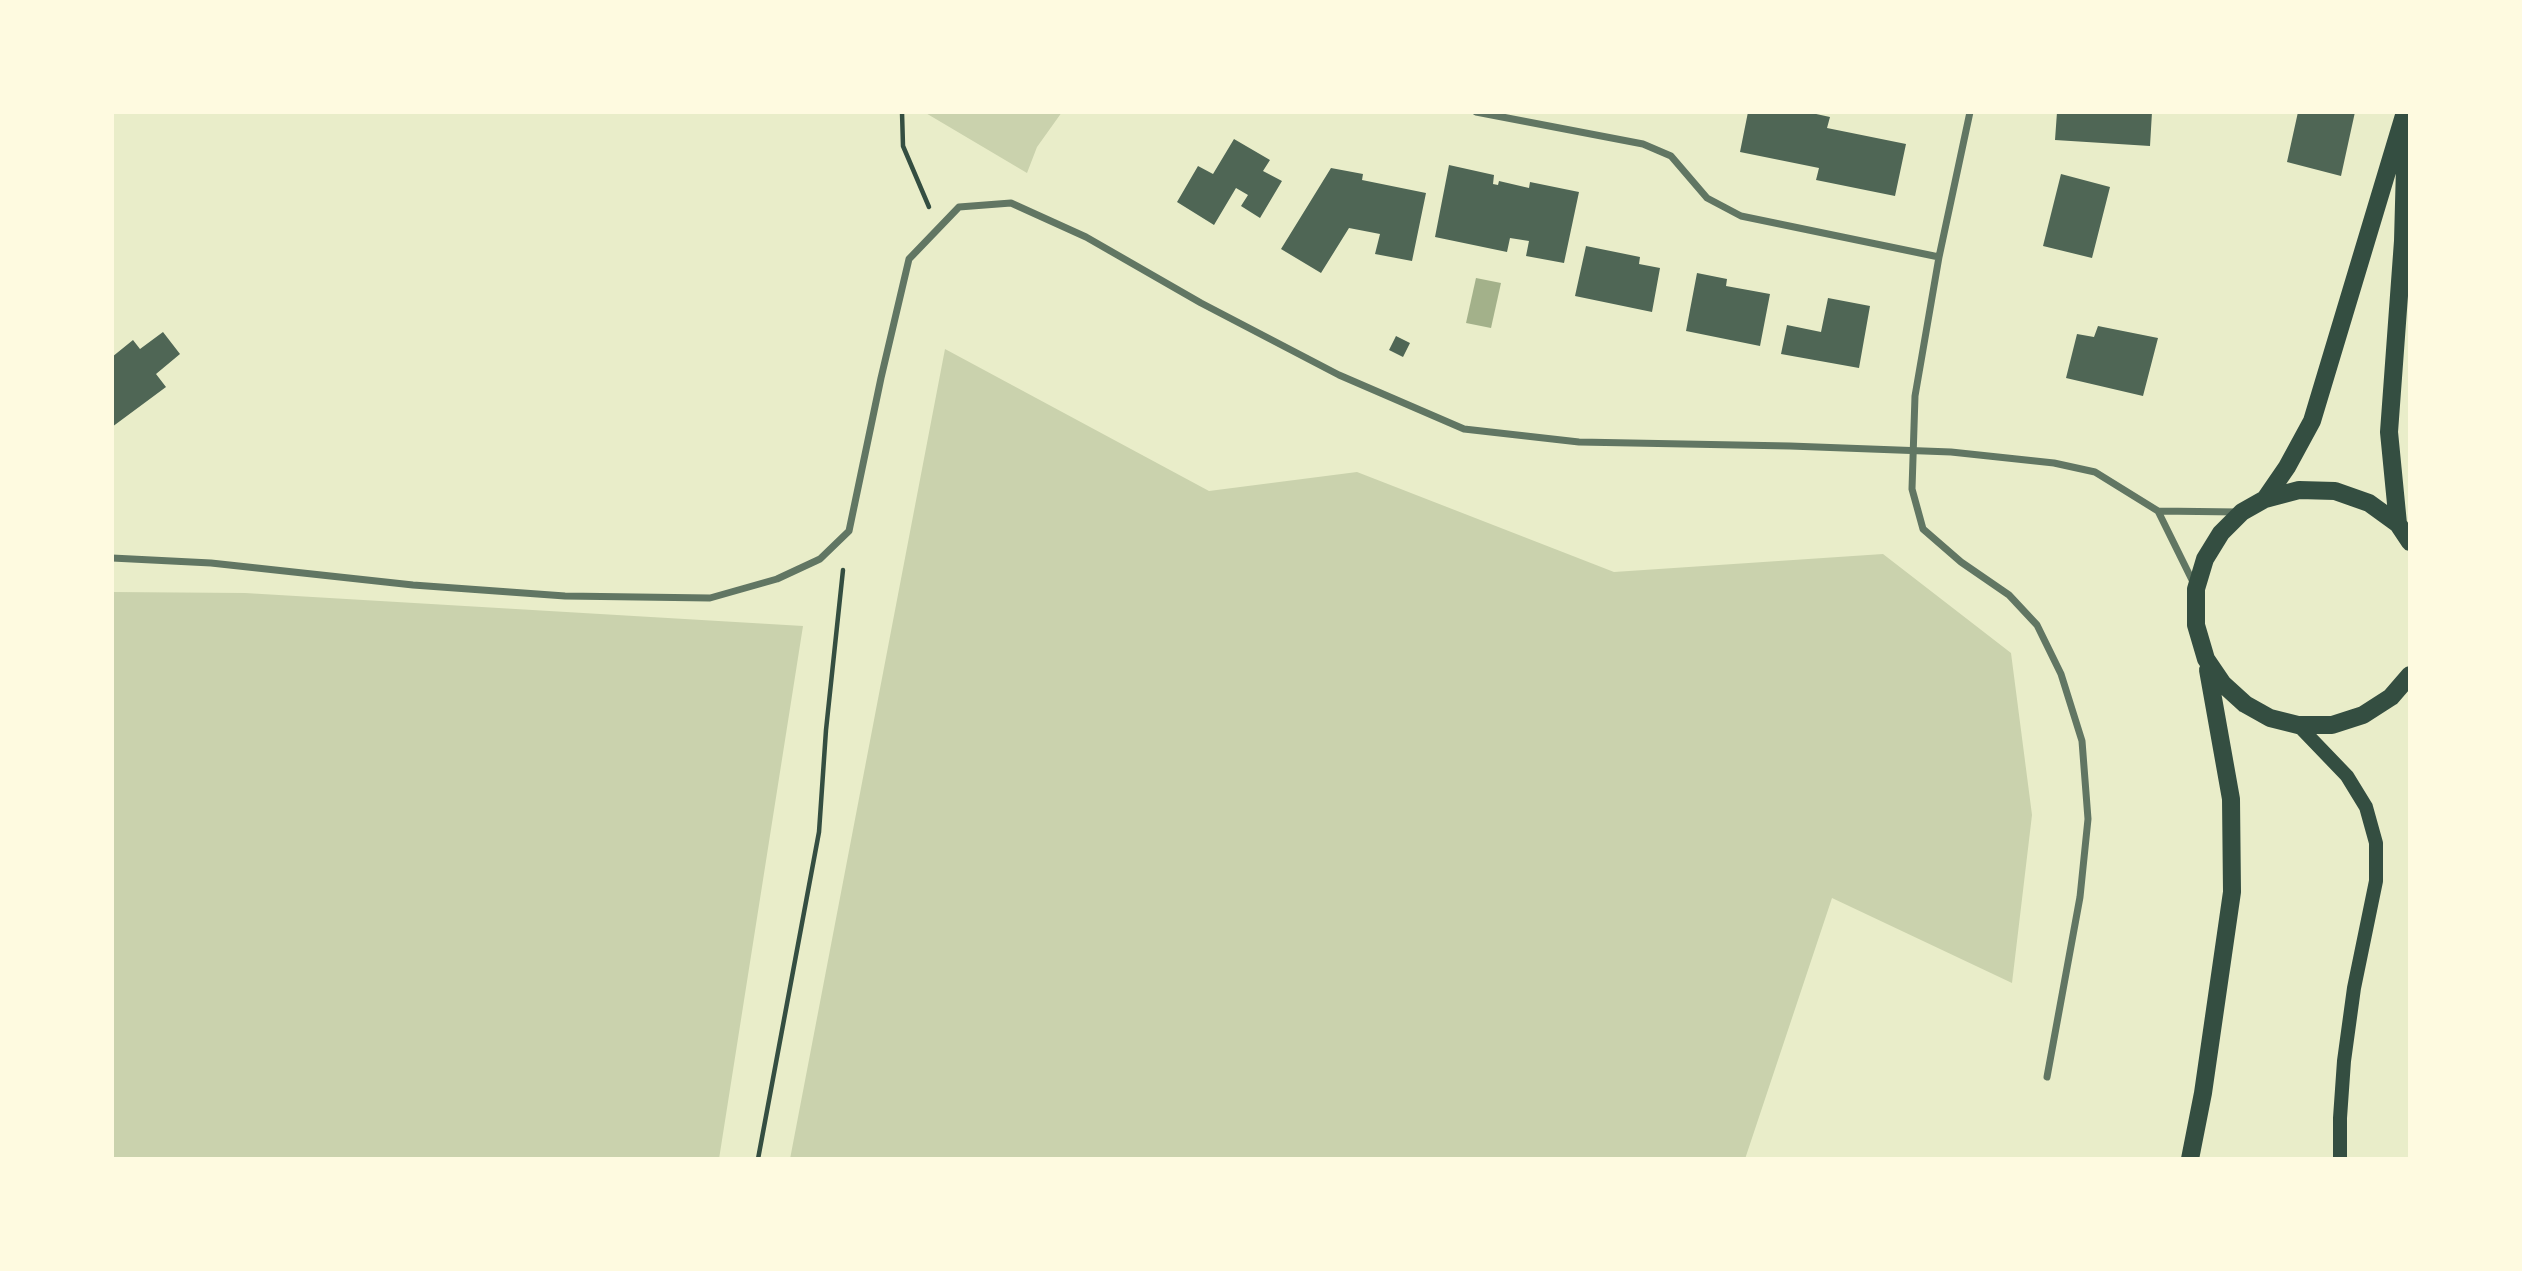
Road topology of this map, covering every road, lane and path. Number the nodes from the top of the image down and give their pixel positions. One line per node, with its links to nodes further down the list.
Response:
1 (902, 112): 5 (path)
2 (1476, 112): 6 (street)
3 (1970, 112): 6 (street)
4 (2406, 112): 8 (main road); 11 (main road)
5 (938, 228): 7 (street); 12 (street)
6 (1939, 257): 7 (street)
7 (1912, 451): 9 (street); 19 (street)
8 (2265, 499): 10 (main road); 11 (main road)
9 (2158, 511): 10 (street); 15 (street)
10 (2242, 512): 15 (main road)
11 (2398, 524): 13 (main road)
12 (849, 531): 14 (street); 20 (path)
13 (2410, 542)
14 (112, 558)
15 (2196, 589): 16 (main road)
16 (2206, 659): 18 (main road); 21 (main road)
17 (2410, 675): 18 (main road)
18 (2298, 725): 22 (main road)
19 (2047, 1077)
20 (758, 1159)
21 (2190, 1159)
22 (2340, 1159)

